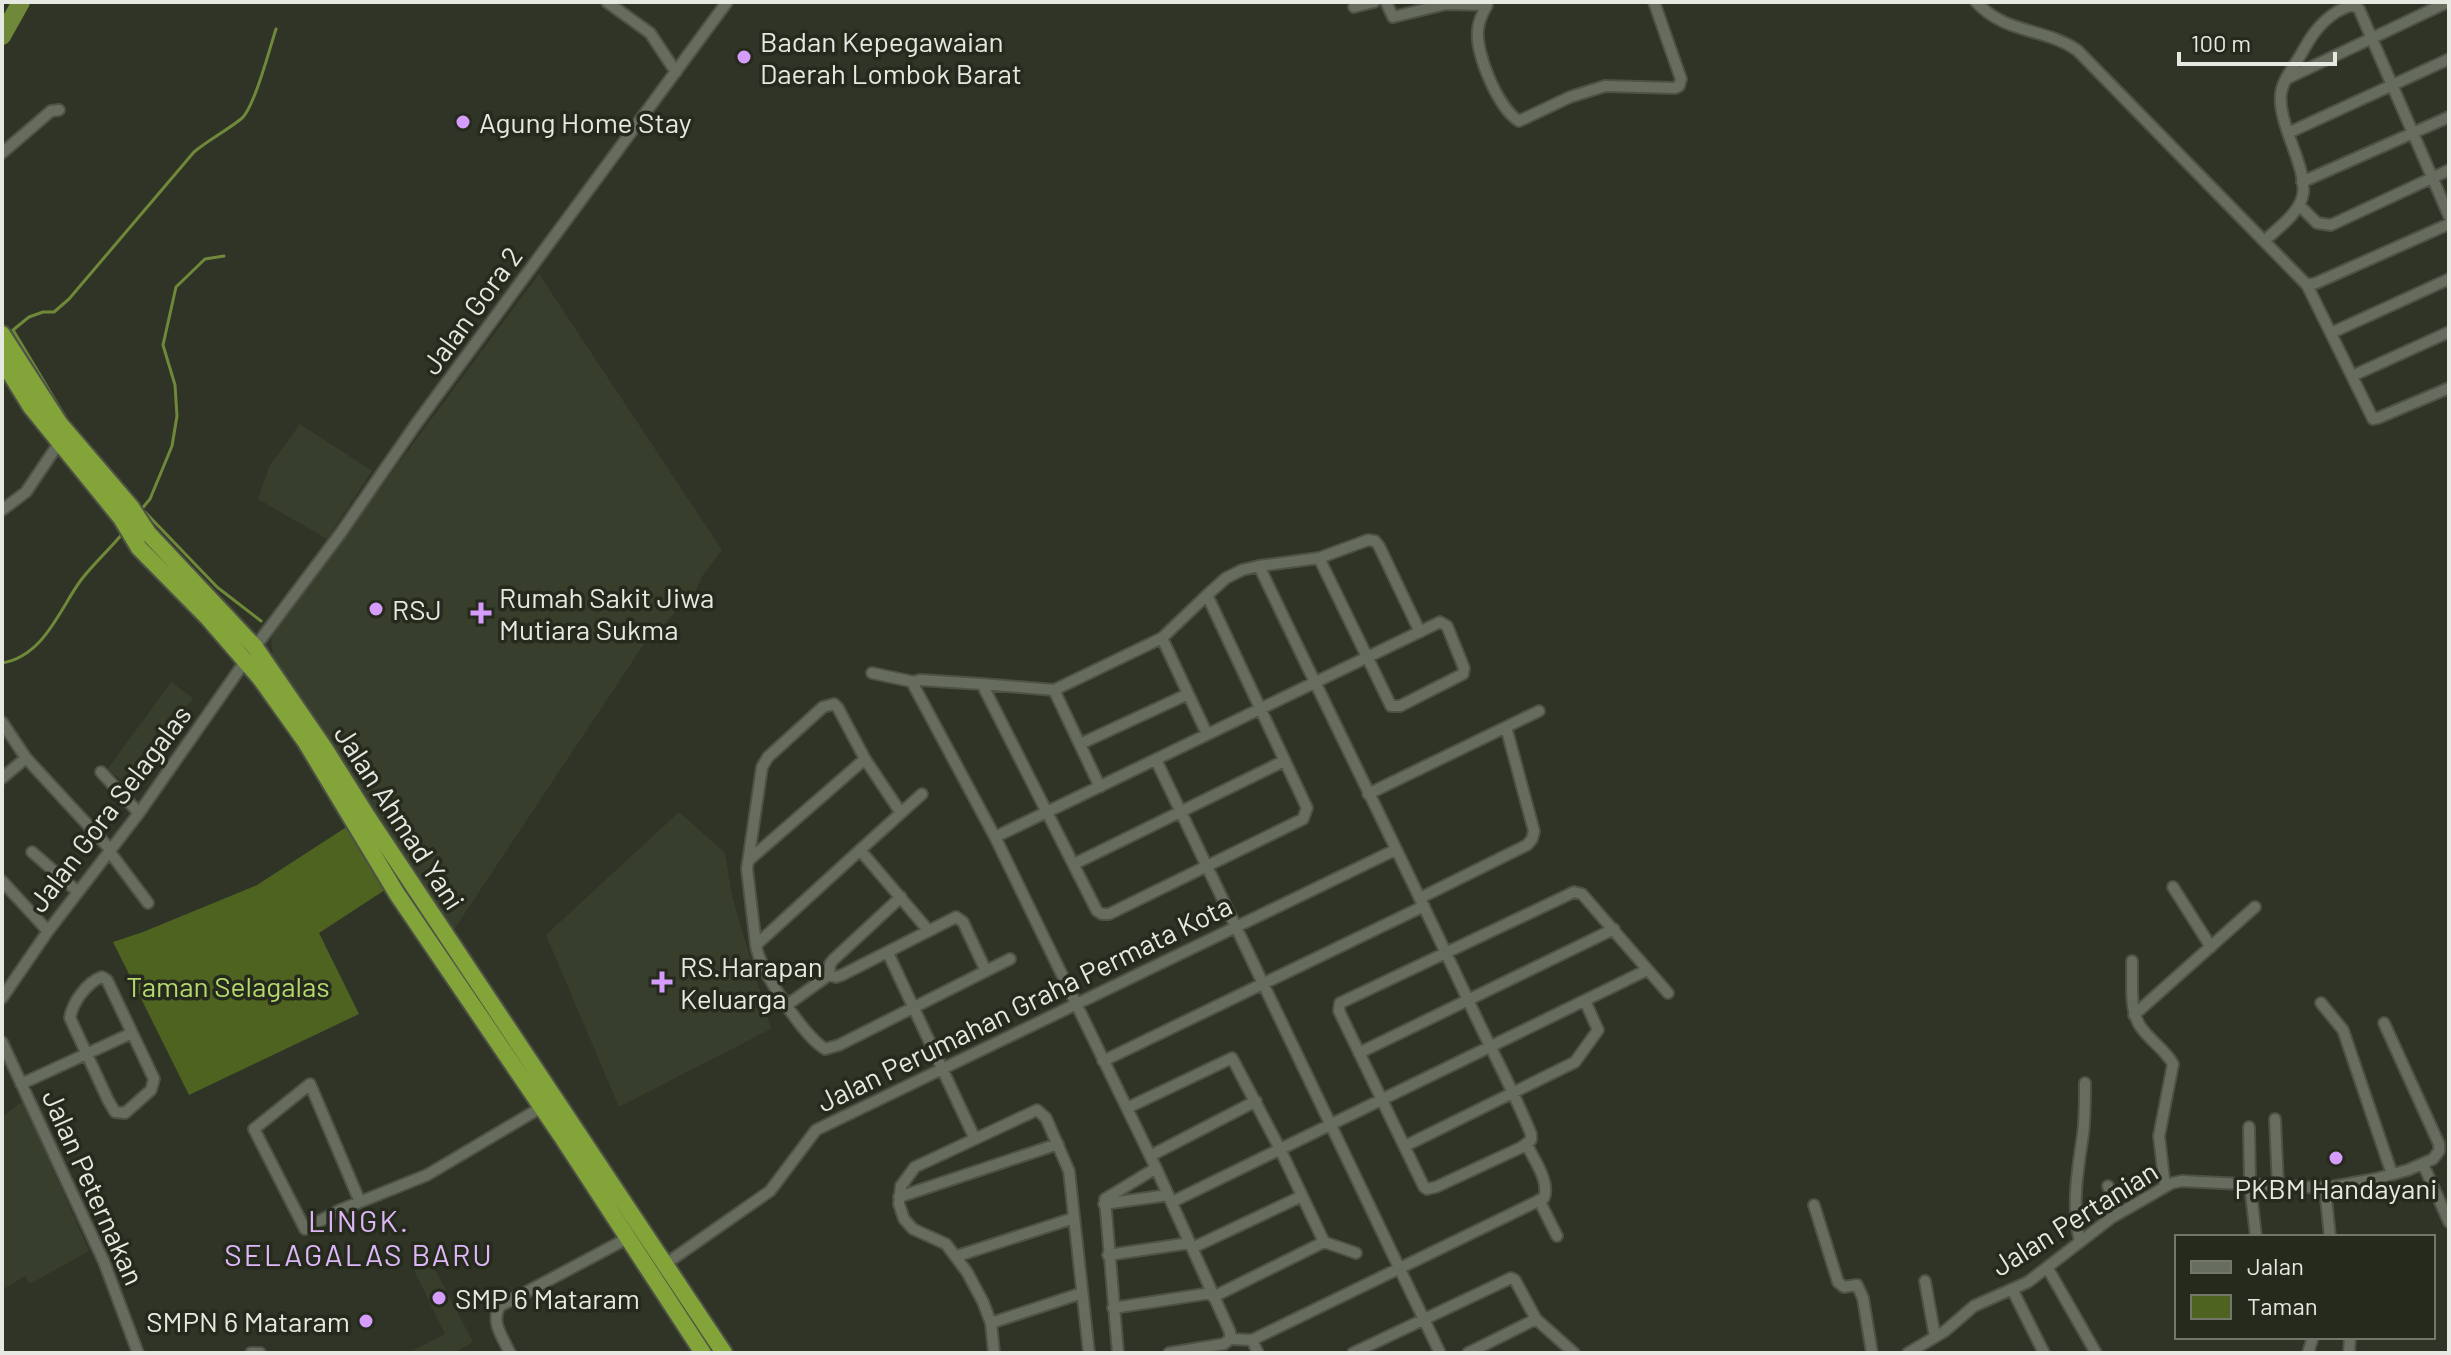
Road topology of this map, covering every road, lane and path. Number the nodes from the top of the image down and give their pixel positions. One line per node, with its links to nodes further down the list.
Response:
1 (607, 2): 13 (street)
2 (727, 2): 13 (street, Jalan Gora 2)
3 (1374, 2): 10 (street)
4 (1386, 2): 8 (street)
5 (1654, 2): 8 (street)
6 (1976, 2): 27 (street)
7 (2448, 2): 11 (street)
8 (1488, 3)
9 (2355, 4): 11 (street); 14 (street)
10 (1354, 7)
11 (2371, 38): 14 (street); 15 (street)
12 (2449, 59): 15 (street)
13 (676, 72): 45 (street, Jalan Gora 2)
14 (2286, 79): 18 (street)
15 (2391, 85): 18 (street); 19 (street)
16 (59, 110): 20 (street)
17 (2449, 117): 19 (street)
18 (2288, 133): 23 (street)
19 (2412, 134): 22 (street); 23 (street)
20 (2, 153)
21 (2449, 170): 22 (street)
22 (2432, 178): 24 (street); 25 (street)
23 (2302, 182): 24 (street)
24 (2299, 205): 27 (street)
25 (2449, 216)
26 (2449, 224): 29 (street)
27 (2264, 241): 29 (street)
28 (2449, 279): 31 (street)
29 (2307, 285): 31 (street)
30 (2449, 332): 34 (street)
31 (2331, 333): 34 (street)
32 (2, 334): 37 (highway)
33 (2, 360): 36 (highway)
34 (2352, 376): 35 (street)
35 (2449, 388)
36 (59, 443): 37 (highway); 38 (street)
37 (107, 490): 39 (highway, Jalan Ahmad Yani)
38 (2, 510)
39 (150, 547): 45 (highway, Jalan Ahmad Yani); 47 (highway)
40 (1319, 558): 41 (street); 43 (street); 46 (street)
41 (1259, 566): 42 (street); 50 (street)
42 (1207, 595): 44 (street); 54 (street)
43 (1420, 632): 46 (street); 46 (street)
44 (1162, 638): 52 (street); 53 (street)
45 (255, 647): 47 (street, Jalan Gora Selagalas); 126 (highway, Jalan Ahmad Yani)
46 (1368, 657): 50 (street)
47 (246, 663): 71 (street, Jalan Gora Selagalas); 124 (highway)
48 (872, 673): 49 (street)
49 (914, 682): 51 (street); 73 (street)
50 (1314, 683): 54 (street); 68 (street)
51 (982, 684): 52 (street); 69 (street)
52 (1054, 690): 59 (street)
53 (1188, 694): 58 (street); 59 (street)
54 (1260, 709): 58 (street); 63 (street)
55 (1539, 711): 57 (street)
56 (2, 722): 60 (street)
57 (1506, 727): 68 (street); 85 (street)
58 (1207, 734): 62 (street)
59 (1080, 744): 66 (street)
60 (26, 758): 65 (street); 74 (street)
61 (865, 759): 72 (street); 78 (street); 78 (street)
62 (1156, 760): 66 (street); 70 (street)
63 (1284, 761): 70 (street); 80 (street)
64 (101, 772): 71 (street)
65 (2, 778)
66 (1100, 787): 69 (street)
67 (922, 794): 72 (street)
68 (1368, 794): 76 (street)
69 (1048, 812): 73 (street); 79 (street)
70 (1180, 812): 79 (street); 80 (street)
71 (139, 813): 74 (street, Jalan Gora Selagalas)
72 (901, 813): 75 (street)
73 (995, 837): 108 (street)
74 (110, 850): 83 (street, Jalan Gora Selagalas); 86 (street)
75 (860, 850): 84 (street); 92 (street)
76 (1395, 850): 85 (street); 88 (street, Jalan Perumahan Graha Permata Kota)
77 (32, 852): 83 (street)
78 (749, 860): 92 (street)
79 (1074, 864): 80 (street)
80 (1206, 866): 88 (street)
81 (2, 881): 91 (street)
82 (2173, 887): 93 (street)
83 (77, 891): 91 (street, Jalan Gora Selagalas)
84 (901, 897): 90 (street); 100 (street)
85 (1422, 902): 95 (street); 101 (street)
86 (148, 903)
87 (2255, 907): 93 (street)
88 (1235, 928): 101 (street); 108 (street, Jalan Perumahan Graha Permata Kota)
89 (1614, 929): 95 (street); 98 (street); 104 (street)
90 (928, 930): 94 (street); 99 (street)
91 (48, 931): 103 (street, Jalan Gora Selagalas)
92 (756, 945): 107 (street)
93 (2211, 947): 110 (street)
94 (888, 953): 100 (street); 109 (street)
95 (1446, 953): 104 (street); 115 (street)
96 (1010, 959): 99 (street)
97 (2132, 961): 110 (street)
98 (1647, 970): 102 (street); 105 (street)
99 (986, 971): 109 (street)
100 (829, 975): 107 (street)
101 (1261, 985): 117 (street); 128 (street)
102 (1668, 993)
103 (3, 994)
104 (1468, 1000): 114 (street); 115 (street)
105 (1585, 1001): 114 (street); 121 (street)
106 (2321, 1003): 139 (street)
107 (787, 1005): 109 (street)
108 (1076, 1005): 117 (street); 118 (street, Jalan Perumahan Graha Permata Kota)
109 (914, 1007): 118 (street)
110 (2134, 1015): 143 (street)
111 (2384, 1023): 137 (street)
112 (132, 1033): 116 (street); 116 (street); 116 (street)
113 (2, 1042): 120 (street, Jalan Peternakan)
114 (1490, 1047): 121 (street); 122 (street)
115 (1359, 1053): 122 (street)
116 (87, 1055): 120 (street)
117 (1103, 1061): 125 (street)
118 (943, 1069): 131 (street); 165 (street, Jalan Perumahan Graha Permata Kota)
119 (2085, 1083): 160 (street)
120 (21, 1084): 181 (street, Jalan Peternakan)
121 (1512, 1093): 133 (street); 134 (street)
122 (1383, 1099): 128 (street); 134 (street)
123 (1256, 1101): 125 (street); 135 (street); 136 (street)
124 (542, 1107): 126 (highway); 149 (street)
125 (1127, 1108): 136 (street)
126 (556, 1115): 130 (highway, Jalan Ahmad Yani)
127 (2275, 1119): 142 (street)
128 (1331, 1124): 135 (street); 167 (street)
129 (2249, 1127): 140 (street)
130 (568, 1132): 158 (highway); 165 (highway, Jalan Ahmad Yani)
131 (975, 1139): 132 (street); 146 (street)
132 (1058, 1144): 146 (street); 153 (street)
133 (1527, 1145): 134 (street); 148 (street)
134 (1405, 1146)
135 (1280, 1149): 145 (street); 147 (street)
136 (1150, 1156): 138 (street)
137 (2423, 1164): 139 (street, Jalan Pertanian); 154 (street)
138 (1156, 1168): 147 (street); 150 (street)
139 (2392, 1174): 144 (street, Jalan Pertanian)
140 (2250, 1184): 142 (street, Jalan Pertanian); 143 (street, Jalan Pertanian); 155 (street)
141 (2108, 1186): 152 (street)
142 (2278, 1186): 144 (street, Jalan Pertanian)
143 (2165, 1187): 152 (street, Jalan Pertanian)
144 (2325, 1188): 156 (street)
145 (1302, 1196): 159 (street); 161 (street)
146 (899, 1197): 164 (street)
147 (1170, 1198): 150 (street); 161 (street)
148 (1539, 1200): 157 (street); 167 (street)
149 (360, 1202): 149 (street)
150 (1104, 1204): 163 (street)
151 (1814, 1205): 195 (street)
152 (2118, 1213): 160 (street, Jalan Pertanian)
153 (1074, 1218): 164 (street); 170 (street)
154 (2449, 1222)
155 (2256, 1235)
156 (2330, 1235)
157 (1557, 1236)
158 (628, 1238): 173 (highway); 184 (street)
159 (1324, 1242): 162 (street); 171 (street)
160 (2080, 1242): 166 (street, Jalan Pertanian)
161 (1191, 1246): 163 (street); 171 (street)
162 (1356, 1253)
163 (1108, 1255): 172 (street)
164 (957, 1256): 176 (street)
165 (664, 1265): 173 (highway, Jalan Ahmad Yani)
166 (2047, 1267): 169 (street, Jalan Pertanian); 198 (street)
167 (1399, 1268): 174 (street); 179 (street)
168 (1925, 1281): 177 (street)
169 (2012, 1289): 177 (street, Jalan Pertanian); 197 (street)
170 (1082, 1293): 176 (street); 188 (street)
171 (1212, 1295): 172 (street); 178 (street)
172 (1113, 1308): 189 (street)
173 (684, 1310): 185 (highway); 186 (highway, Jalan Ahmad Yani)
174 (1423, 1319): 175 (street); 192 (street); 193 (street)
175 (1536, 1319): 180 (street); 194 (street)
176 (991, 1323): 187 (street)
177 (1935, 1337): 196 (street, Jalan Pertanian)
178 (1230, 1339): 179 (street); 190 (street)
179 (1252, 1340): 191 (street)
180 (1571, 1352)
181 (138, 1353)
182 (251, 1353): 183 (street)
183 (260, 1353)
184 (510, 1353)
185 (703, 1353)
186 (724, 1353)
187 (994, 1353)
188 (1089, 1353)
189 (1118, 1353)
190 (1169, 1353)
191 (1258, 1353)
192 (1353, 1353)
193 (1440, 1353)
194 (1468, 1353)
195 (1872, 1353)
196 (1908, 1353)
197 (2044, 1353)
198 (2096, 1353)

